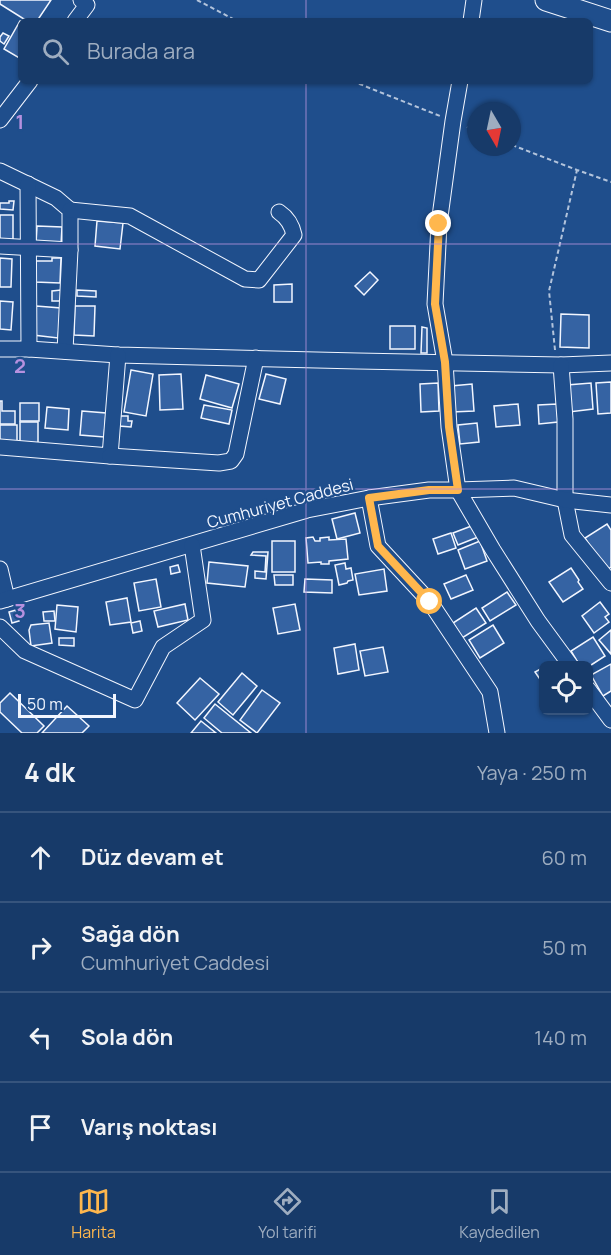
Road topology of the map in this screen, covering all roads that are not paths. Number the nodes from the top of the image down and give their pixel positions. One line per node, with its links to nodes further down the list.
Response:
1 (81, 0): 4 (street)
2 (474, 0): 5 (street)
3 (546, 0): 6 (highway)
4 (77, 18)
5 (471, 18)
6 (611, 21)
7 (28, 84): 9 (street)
8 (459, 84): 22 (street)
9 (0, 120)
10 (0, 171): 11 (street)
11 (28, 184): 12 (street); 15 (street)
12 (70, 210): 13 (street); 16 (street)
13 (279, 212)
14 (0, 246): 15 (street)
15 (28, 248): 16 (street); 18 (street)
16 (70, 250): 19 (street)
17 (0, 349): 18 (street)
18 (29, 349): 19 (street)
19 (65, 351): 20 (street)
20 (118, 355): 21 (street); 26 (street)
21 (256, 357): 22 (street); 26 (street)
22 (445, 362): 24 (street); 27 (street)
23 (611, 363): 24 (street)
24 (561, 365): 29 (street)
25 (0, 447): 26 (street)
26 (110, 456)
27 (458, 490): 28 (street, Cumhuriyet Caddesi); 29 (street, Cumhuriyet Caddesi); 36 (street)
28 (369, 498): 31 (street, Cumhuriyet Caddesi); 39 (street)
29 (565, 500): 30 (street, Cumhuriyet Caddesi); 33 (street)
30 (611, 505)
31 (192, 544): 34 (street, Cumhuriyet Caddesi); 35 (street)
32 (0, 569): 34 (street)
33 (611, 583)
34 (4, 600)
35 (0, 627)
36 (567, 661)
37 (593, 696): 38 (street)
38 (611, 720)
39 (497, 733)

